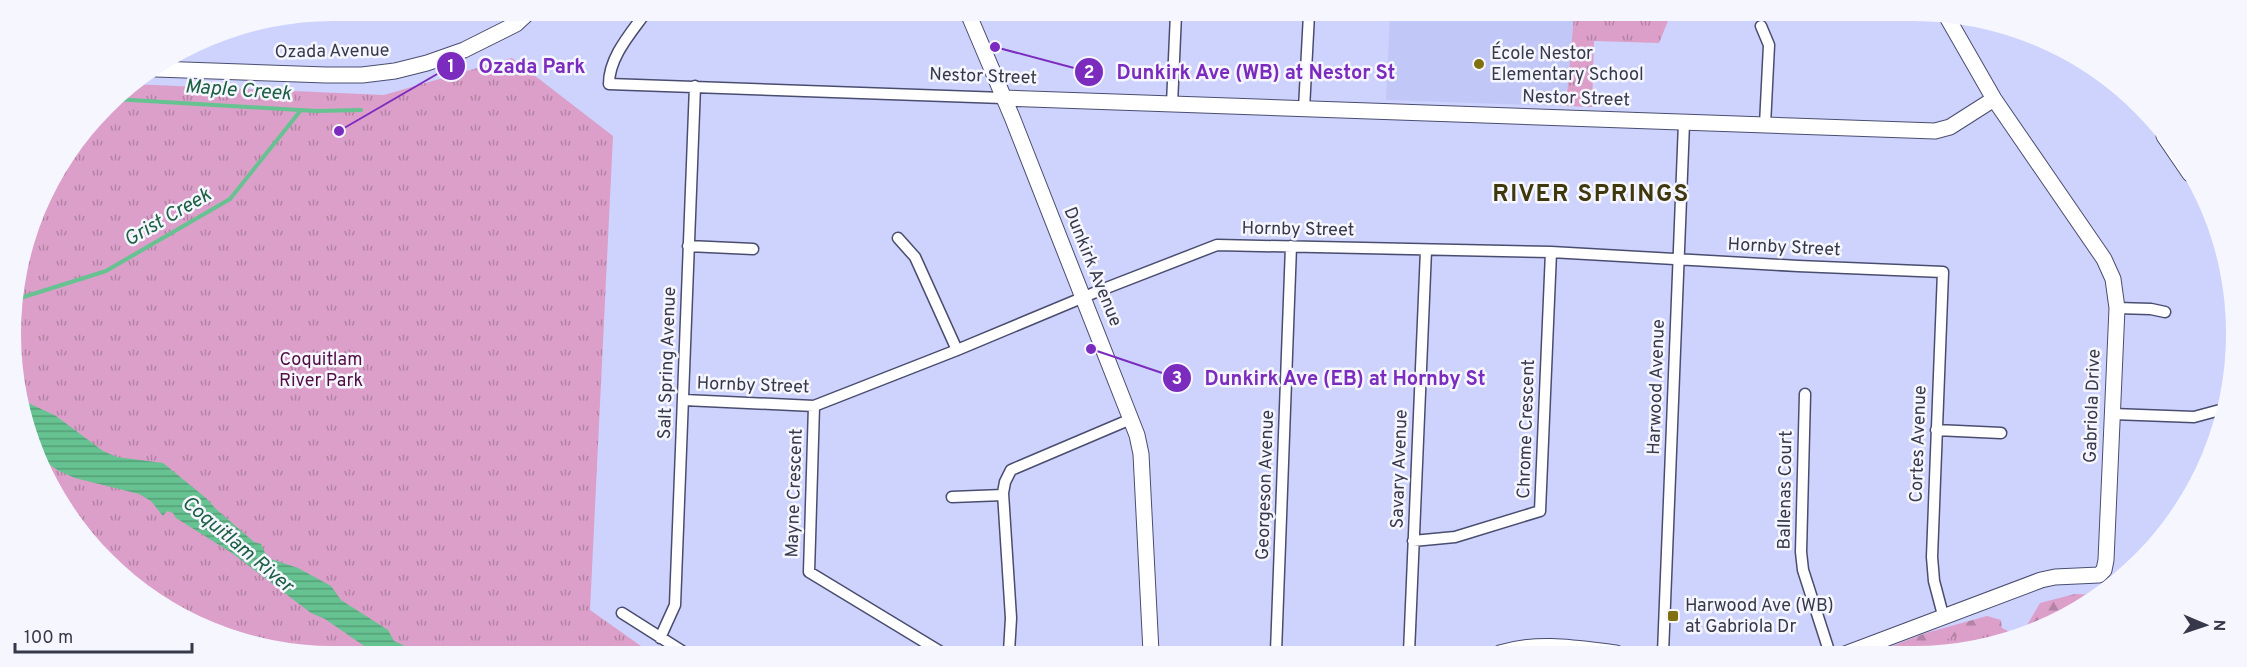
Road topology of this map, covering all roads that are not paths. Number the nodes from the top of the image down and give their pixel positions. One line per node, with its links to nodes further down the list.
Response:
1 (519, 21): 8 (street, Ozada Avenue)
2 (639, 21): 9 (street, Nestor Street)
3 (971, 21): 10 (street, Dunkirk Avenue)
4 (1176, 21): 12 (street)
5 (1309, 21): 13 (street)
6 (1951, 24): 11 (street, Gabriola Drive)
7 (1761, 26): 15 (street)
8 (167, 69)
9 (694, 86): 10 (street, Nestor Street); 17 (street, Salt Spring Avenue)
10 (1003, 98): 12 (street, Nestor Street); 24 (street, Dunkirk Avenue)
11 (1994, 99): 15 (street, Nestor Street); 25 (street, Gabriola Drive)
12 (1172, 104): 13 (street, Nestor Street)
13 (1304, 109): 14 (street, Nestor Street)
14 (1684, 123): 15 (street, Nestor Street); 22 (street, Harwood Avenue)
15 (1765, 125)
16 (898, 238): 27 (street)
17 (688, 246): 19 (street); 29 (street, Salt Spring Avenue)
18 (1291, 246): 20 (street, Hornby Street); 24 (street, Hornby Street); 46 (street, Georgeson Avenue)
19 (753, 249)
20 (1426, 250): 21 (street, Hornby Street); 38 (street, Savary Avenue)
21 (1551, 252): 22 (street, Hornby Street); 38 (street, Chrome Crescent)
22 (1678, 259): 23 (street, Hornby Street); 50 (street, Harwood Avenue)
23 (1943, 272): 34 (street, Cortes Avenue)
24 (1083, 297): 27 (street, Hornby Street); 33 (street, Dunkirk Avenue)
25 (2117, 308): 26 (street); 32 (street, Gabriola Drive)
26 (2165, 312)
27 (957, 350): 30 (street, Hornby Street)
28 (1805, 394): 51 (street, Ballenas Court)
29 (684, 400): 30 (street, Hornby Street); 41 (street, Salt Spring Avenue)
30 (814, 406): 43 (street, Mayne Crescent)
31 (2215, 412): 32 (street)
32 (2113, 414): 40 (street, Gabriola Drive)
33 (1131, 419): 36 (street); 45 (street, Dunkirk Avenue)
34 (1936, 430): 35 (street); 40 (street, Cortes Avenue)
35 (2001, 433)
36 (1003, 495): 37 (street); 44 (street)
37 (952, 497)
38 (1413, 541): 47 (street, Savary Avenue)
39 (621, 613): 41 (street)
40 (1942, 615): 52 (street, Gabriola Drive)
41 (660, 638): 42 (street)
42 (673, 646)
43 (931, 646)
44 (1009, 646)
45 (1151, 646)
46 (1276, 646)
47 (1409, 646)
48 (1525, 646): 49 (street)
49 (1557, 646)
50 (1662, 646)
51 (1827, 646)
52 (1865, 646)

